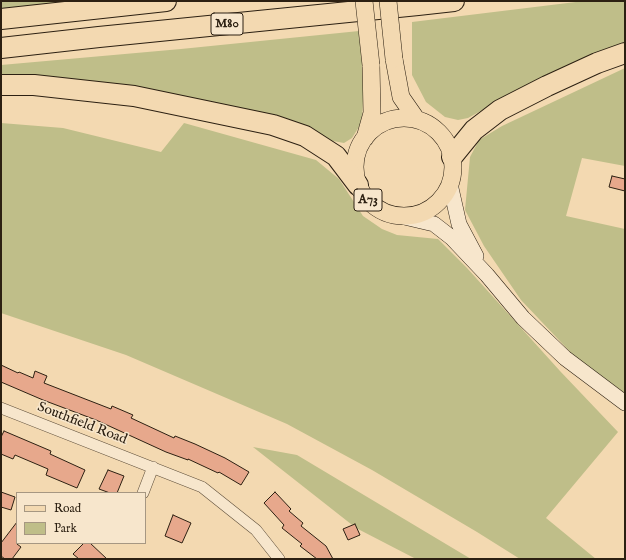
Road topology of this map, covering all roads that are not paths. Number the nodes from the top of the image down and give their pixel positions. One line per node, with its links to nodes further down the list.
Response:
1 (166, 1): 5 (highway)
2 (364, 1): 10 (main road, A73, bridge)
3 (388, 1): 9 (main road, A73, bridge)
4 (454, 1): 6 (highway, M80)
5 (1, 19)
6 (1, 48)
7 (625, 53): 11 (highway)
8 (1, 85): 13 (highway)
9 (417, 120): 10 (main road, A73); 11 (main road, A73)
10 (364, 138): 13 (main road, A73)
11 (452, 157): 12 (main road, A73)
12 (450, 184): 14 (main road, A73); 15 (main road)
13 (358, 185): 14 (main road, A73)
14 (400, 216): 15 (main road)
15 (487, 275): 16 (main road)
16 (625, 403)
17 (1, 408): 18 (street, Southfield Road)
18 (153, 467): 19 (street); 20 (street, Southfield Road)
19 (143, 492)
20 (279, 559)

